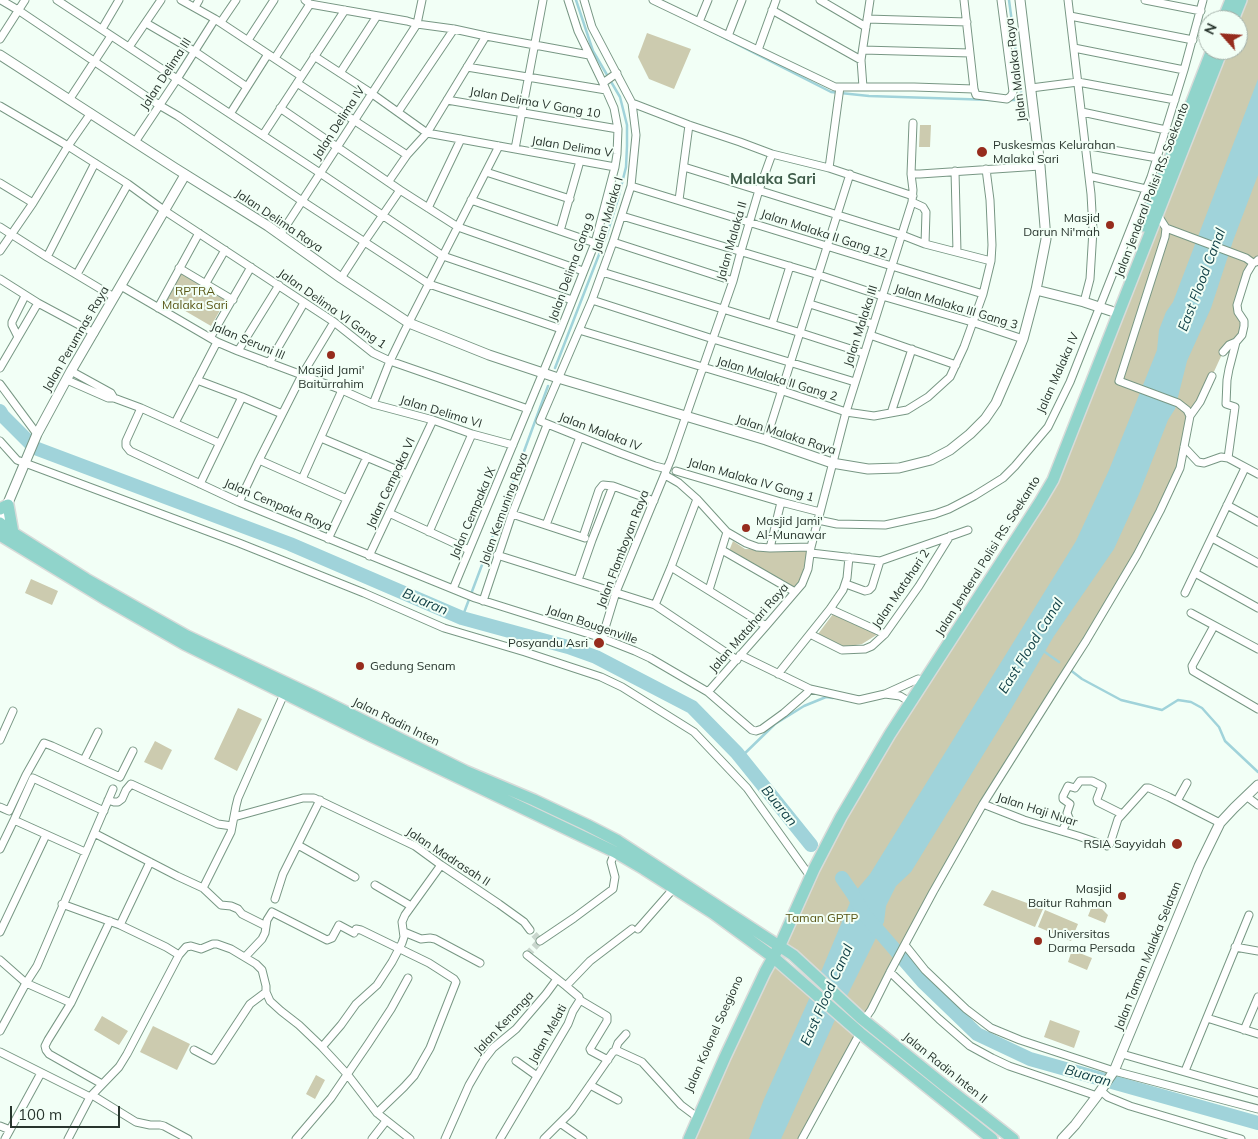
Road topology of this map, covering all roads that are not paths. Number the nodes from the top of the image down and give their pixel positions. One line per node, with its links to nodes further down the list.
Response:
1 (0, 0): 29 (street)
2 (25, 0): 29 (street)
3 (57, 0): 44 (street)
4 (161, 0): 37 (street)
5 (181, 0): 27 (street)
6 (199, 0): 27 (street)
7 (236, 0): 36 (street, Jalan Delima III)
8 (274, 0): 49 (street)
9 (422, 0): 41 (street)
10 (543, 0): 51 (street)
11 (568, 0): 59 (street, Jalan Delima V)
12 (584, 0): 69 (street, Jalan Malaka I)
13 (653, 0): 28 (street)
14 (675, 0): 28 (street)
15 (708, 0): 38 (street)
16 (742, 0): 47 (street)
17 (776, 0): 31 (street)
18 (820, 0): 42 (street)
19 (870, 0): 35 (street)
20 (964, 0): 39 (street)
21 (1001, 0): 81 (street)
22 (1020, 0): 78 (street, Jalan Malaka Raya)
23 (1068, 0): 34 (street)
24 (1145, 0): 32 (street)
25 (116, 1): 44 (street)
26 (308, 2): 30 (street); 60 (street)
27 (195, 7): 36 (street)
28 (672, 9): 38 (street)
29 (18, 10): 48 (street); 65 (street)
30 (344, 10): 33 (street); 61 (street)
31 (772, 10): 54 (street); 62 (street)
32 (1198, 10)
33 (378, 16): 41 (street); 68 (street)
34 (1070, 16): 50 (street); 53 (street)
35 (867, 19): 39 (street); 42 (street)
36 (218, 20): 49 (street); 56 (street, Jalan Delima III)
37 (146, 22): 52 (street); 56 (street)
38 (700, 22): 47 (street)
39 (966, 22): 57 (street)
40 (1198, 22): 50 (street, Jalan Malaka IV)
41 (418, 24): 43 (street); 80 (street, Jalan Delima IV)
42 (866, 27): 55 (street)
43 (454, 29): 46 (street); 89 (street)
44 (102, 30): 45 (street)
45 (111, 36): 52 (street); 65 (street)
46 (486, 36): 51 (street); 66 (street)
47 (728, 36): 54 (street)
48 (0, 39)
49 (248, 40): 60 (street)
50 (1193, 40): 67 (street, Jalan Malaka IV)
51 (534, 45): 59 (street); 71 (street)
52 (129, 47): 72 (street)
53 (1074, 48): 67 (street); 73 (street)
54 (758, 50): 79 (street)
55 (862, 50): 57 (street); 62 (street)
56 (194, 51): 72 (street, Jalan Delima III); 76 (street)
57 (970, 53): 81 (street)
58 (0, 55): 82 (street, Jalan Delima Raya)
59 (589, 55): 75 (street, Jalan Delima V)
60 (272, 56): 70 (street); 76 (street)
61 (314, 56): 68 (street); 70 (street)
62 (861, 60): 77 (street)
63 (1208, 60): 195 (main road, Jalan Jenderal Polisi RS. Soekanto)
64 (1218, 60): 141 (main road, Jalan Jenderal Polisi RS. Soekanto)
65 (94, 62): 82 (street); 86 (street)
66 (467, 67): 71 (street); 83 (street)
67 (1184, 70): 84 (street, Jalan Malaka IV)
68 (340, 72): 80 (street)
69 (616, 73): 75 (street); 85 (street, Jalan Malaka I)
70 (301, 76): 74 (street)
71 (528, 78): 75 (street); 90 (street)
72 (177, 79): 86 (street, Jalan Delima III); 93 (street)
73 (1078, 82): 78 (street); 84 (street); 91 (street)
74 (297, 83): 88 (street); 94 (street)
75 (606, 85): 97 (street, Jalan Delima V)
76 (247, 87): 93 (street)
77 (862, 87): 79 (street); 81 (street)
78 (1031, 88): 113 (street, Jalan Malaka Raya)
79 (840, 91): 116 (street)
80 (371, 93): 89 (street); 94 (street, Jalan Delima IV)
81 (976, 93)
82 (69, 100): 92 (street, Jalan Delima Raya)
83 (447, 100): 90 (street, Jalan Delima V Gang 10); 99 (street)
84 (1175, 100): 98 (street, Jalan Malaka IV)
85 (632, 103): 96 (street); 128 (street, Jalan Malaka I)
86 (159, 105): 102 (street, Jalan Delima III); 136 (street)
87 (0, 106): 104 (street, Jalan Delima VI Gang 1)
88 (280, 108): 100 (street); 106 (street)
89 (398, 112): 99 (street)
90 (522, 112): 97 (street, Jalan Delima V Gang 10); 107 (street)
91 (1082, 112): 98 (street); 103 (street)
92 (90, 113): 102 (street, Jalan Delima Raya); 104 (street)
93 (230, 114): 100 (street)
94 (354, 120): 106 (street, Jalan Delima IV); 109 (street)
95 (913, 123): 122 (street, Jalan Malaka III)
96 (690, 125): 108 (street); 115 (street)
97 (618, 129): 114 (street, Jalan Delima V)
98 (1166, 130): 110 (street, Jalan Malaka IV)
99 (427, 133): 101 (street, Jalan Delima V); 109 (street)
100 (263, 136): 120 (street)
101 (461, 139): 105 (street, Jalan Delima V); 138 (street)
102 (135, 142): 123 (street, Jalan Delima Raya)
103 (1085, 145): 110 (street); 124 (street)
104 (68, 146): 112 (street, Jalan Delima VI Gang 1); 137 (street)
105 (499, 146): 107 (street, Jalan Delima V); 119 (street)
106 (337, 147): 120 (street, Jalan Delima IV); 125 (street)
107 (515, 149): 111 (street, Jalan Delima V)
108 (772, 154): 116 (street); 131 (street, Jalan Malaka II)
109 (407, 155): 125 (street)
110 (1157, 158): 129 (street, Jalan Malaka IV)
111 (580, 161): 114 (street, Jalan Delima V); 132 (street)
112 (95, 164): 127 (street, Jalan Delima VI Gang 1); 164 (street)
113 (1040, 166): 117 (street); 182 (street, Jalan Malaka Raya)
114 (615, 167): 156 (street, Jalan Delima Gang 9)
115 (684, 167): 131 (street); 135 (street)
116 (829, 168): 121 (street)
117 (986, 169): 118 (street); 165 (street, Jalan Malaka II Gang 2)
118 (955, 171): 122 (street); 162 (street)
119 (486, 172): 132 (street); 134 (street)
120 (320, 173): 136 (street, Jalan Delima IV); 142 (street)
121 (850, 174): 133 (street); 140 (street)
122 (911, 174): 133 (street, Jalan Malaka III)
123 (185, 175): 139 (street, Jalan Perumnas Raya); 152 (street, Jalan Delima Raya)
124 (1089, 176): 129 (street); 191 (street)
125 (388, 181): 130 (street)
126 (0, 183): 137 (street)
127 (128, 184): 139 (street, Jalan Delima VI Gang 1); 173 (street)
128 (631, 186): 135 (street, Jalan Malaka II Gang 12); 143 (street, Jalan Malaka I)
129 (1146, 189): 195 (street, Jalan Malaka IV)
130 (400, 190): 138 (street); 142 (street)
131 (759, 190): 140 (street); 144 (street, Jalan Malaka II)
132 (570, 199): 149 (street)
133 (912, 199): 153 (street, Jalan Malaka III); 157 (street)
134 (471, 200): 146 (street); 149 (street)
135 (679, 200): 144 (street, Jalan Malaka II Gang 12)
136 (302, 201): 152 (street, Jalan Delima IV); 154 (street)
137 (33, 203): 151 (street)
138 (428, 208): 146 (street)
139 (165, 211): 150 (street, Jalan Delima VI Gang 1); 181 (street, Jalan Perumnas Raya)
140 (838, 214): 153 (street); 158 (street)
141 (1157, 214): 147 (street); 148 (main road, Jalan Jenderal Polisi RS. Soekanto)
142 (383, 216): 154 (street); 163 (street)
143 (622, 216): 155 (street, Jalan Malaka I); 161 (street, Jalan Malaka III Gang 3)
144 (749, 222): 158 (street, Jalan Malaka II Gang 12); 161 (street, Jalan Malaka II)
145 (0, 227): 151 (street)
146 (458, 227): 163 (street); 171 (street)
147 (1166, 228): 148 (street); 166 (street); 241 (street)
148 (1151, 230): 324 (main road, Jalan Jenderal Polisi RS. Soekanto)
149 (560, 231): 156 (street)
150 (199, 233): 159 (street, Jalan Delima VI Gang 1); 170 (street)
151 (11, 235): 160 (street); 164 (street)
152 (280, 235): 175 (street, Jalan Delima Raya)
153 (902, 235): 157 (street); 169 (street, Jalan Malaka III)
154 (364, 241): 175 (street); 179 (street)
155 (613, 242): 172 (street, Jalan Malaka I); 177 (street)
156 (595, 243): 171 (street, Jalan Delima Gang 9)
157 (925, 244): 162 (street)
158 (828, 246): 169 (street, Jalan Malaka II Gang 12); 174 (street)
159 (225, 250): 168 (street, Jalan Delima VI Gang 1); 178 (street)
160 (0, 251)
161 (741, 251): 167 (street, Jalan Malaka III Gang 3); 177 (street, Jalan Malaka II)
162 (957, 252): 165 (street)
163 (443, 256): 179 (street); 188 (street)
164 (46, 257): 173 (street)
165 (991, 261): 183 (street, Jalan Malaka II Gang 2)
166 (1256, 261): 211 (street)
167 (790, 266): 174 (street, Jalan Malaka III Gang 3); 200 (street)
168 (251, 267): 180 (street, Jalan Delima VI Gang 1); 187 (street)
169 (892, 267): 183 (street, Jalan Malaka II Gang 12); 185 (street, Jalan Malaka III)
170 (179, 268): 178 (street); 194 (street)
171 (583, 271): 188 (street, Jalan Delima Gang 9)
172 (602, 272): 189 (street, Jalan Malaka I); 196 (street)
173 (77, 274): 186 (street)
174 (819, 275): 185 (street, Jalan Malaka III Gang 3); 193 (street)
175 (341, 278): 199 (street, Jalan Delima Raya)
176 (0, 279): 184 (street)
177 (733, 281): 196 (street, Jalan Malaka II)
178 (206, 283): 187 (street)
179 (429, 284): 199 (street); 202 (street)
180 (279, 285): 190 (street, Jalan Delima VI Gang 1); 213 (street)
181 (121, 286): 186 (street, Jalan Perumnas Raya); 194 (street, Jalan Seruni III)
182 (1036, 290): 191 (street); 209 (street, Jalan Malaka Raya)
183 (983, 294): 198 (street, Jalan Malaka II Gang 2)
184 (26, 296): 192 (street); 207 (street)
185 (882, 296): 198 (street, Jalan Malaka III Gang 3); 201 (street, Jalan Malaka III)
186 (114, 297): 204 (street, Jalan Perumnas Raya)
187 (233, 300): 210 (street)
188 (572, 300): 202 (street, Jalan Delima Gang 9)
189 (592, 300): 203 (street, Jalan Malaka I); 208 (street)
190 (304, 302): 197 (street, Jalan Delima VI Gang 1); 218 (street)
191 (1084, 302): 195 (street)
192 (38, 303): 204 (street); 207 (street)
193 (810, 304): 201 (street); 205 (street)
194 (158, 308): 210 (street, Jalan Seruni III)
195 (1106, 309): 278 (street, Jalan Malaka IV); 324 (main road, Jalan Jenderal Polisi RS. Soekanto)
196 (723, 310): 200 (street); 208 (street, Jalan Malaka II)
197 (334, 322): 216 (street, Jalan Delima VI Gang 1); 224 (street)
198 (972, 322): 209 (street, Jalan Malaka III Gang 3); 219 (street, Jalan Malaka II Gang 2)
199 (409, 323): 216 (street); 223 (street, Jalan Delima Raya)
200 (772, 324): 205 (street)
201 (873, 324): 206 (street, Jalan Malaka III)
202 (561, 330): 223 (street, Jalan Delima Gang 9)
203 (579, 330): 221 (street, Jalan Malaka II Gang 2); 226 (street, Jalan Malaka I)
204 (94, 333): 222 (street, Jalan Perumnas Raya)
205 (801, 333): 215 (street); 217 (street)
206 (870, 335): 212 (street); 215 (street, Jalan Malaka III)
207 (18, 337): 220 (street)
208 (712, 338): 217 (street); 221 (street, Jalan Malaka II)
209 (1023, 339): 259 (street, Jalan Malaka Raya)
210 (214, 340): 213 (street, Jalan Seruni III); 228 (street)
211 (1236, 342): 214 (street); 256 (street)
212 (912, 349): 219 (street); 239 (street)
213 (238, 351): 218 (street, Jalan Seruni III)
214 (1222, 352)
215 (863, 353): 229 (street, Jalan Malaka III)
216 (390, 360): 235 (street); 237 (street, Jalan Delima VI Gang 1)
217 (792, 362): 229 (street); 232 (street)
218 (270, 363): 224 (street, Jalan Seruni III)
219 (956, 365): 239 (street, Jalan Malaka II Gang 2)
220 (0, 368)
221 (702, 368): 232 (street, Jalan Malaka II Gang 2); 242 (street, Jalan Malaka II)
222 (72, 371): 227 (street, Jalan Perumnas Raya); 234 (street)
223 (543, 373): 226 (street, Jalan Delima Raya); 237 (street)
224 (302, 376): 231 (street, Jalan Seruni III); 240 (street)
225 (1212, 376): 241 (street)
226 (558, 378): 242 (street, Jalan Malaka Raya); 245 (street, Jalan Malaka IV)
227 (67, 380): 234 (street); 247 (street, Jalan Perumnas Raya)
228 (197, 380): 233 (street); 244 (street)
229 (855, 382): 238 (street, Jalan Malaka III)
230 (0, 384): 247 (street)
231 (342, 390): 235 (street, Jalan Seruni III); 249 (street)
232 (783, 391): 238 (street, Jalan Malaka II Gang 2); 250 (street)
233 (242, 397): 240 (street); 252 (street)
234 (114, 398): 236 (street)
235 (373, 404): 243 (street, Jalan Delima VI)
236 (141, 408): 244 (street); 266 (street, Jalan Cempaka Raya)
237 (528, 409): 253 (street)
238 (846, 412): 239 (street, Jalan Malaka II Gang 2); 259 (street, Jalan Malaka III)
239 (891, 413)
240 (282, 414): 258 (street)
241 (1190, 416): 254 (street)
242 (686, 417): 250 (street, Jalan Malaka Raya); 262 (street, Jalan Malaka IV Gang 1)
243 (433, 420): 246 (street, Jalan Delima VI); 263 (street, Jalan Cempaka VI)
244 (175, 423): 252 (street)
245 (547, 425): 248 (street, Jalan Malaka IV); 277 (street, Jalan Kemuning Raya)
246 (472, 434): 253 (street, Jalan Delima VI); 283 (street)
247 (36, 436): 257 (street, Jalan Perumnas Raya)
248 (580, 437): 262 (street, Jalan Malaka IV); 281 (street)
249 (321, 438): 255 (street); 265 (street)
250 (766, 440): 259 (street, Jalan Malaka Raya)
251 (0, 441): 257 (street)
252 (219, 442): 266 (street)
253 (513, 446): 292 (street, Jalan Cempaka IX)
254 (1184, 446): 256 (street); 344 (street)
255 (367, 457): 263 (street); 268 (street)
256 (1228, 458): 260 (street)
257 (26, 460): 274 (street, Jalan Perumnas Raya); 363 (street)
258 (259, 460): 265 (street); 271 (street)
259 (832, 463): 275 (street)
260 (1245, 468): 264 (street); 273 (street)
261 (676, 471): 272 (street, Jalan Malaka IV Gang 1)
262 (666, 472): 269 (street, Jalan Malaka IV); 270 (street, Jalan Flamboyan Raya)
263 (407, 474): 276 (street, Jalan Cempaka VI)
264 (1258, 474)
265 (302, 479): 268 (street)
266 (200, 484): 271 (street, Jalan Cempaka Raya)
267 (613, 486): 270 (street); 286 (street); 290 (street)
268 (347, 498): 289 (street)
269 (697, 499): 284 (street, Jalan Malaka IV); 300 (street)
270 (654, 501): 306 (street, Jalan Flamboyan Raya)
271 (239, 502): 289 (street, Jalan Cempaka Raya)
272 (781, 502): 275 (street, Jalan Malaka IV Gang 1); 291 (street)
273 (1227, 505): 279 (street); 288 (street)
274 (4, 507): 280 (street, Jalan Perumnas Raya); 287 (main road)
275 (820, 512): 278 (street)
276 (389, 513): 283 (street); 296 (street, Jalan Cempaka VI)
277 (512, 514): 281 (street); 295 (street, Jalan Kemuning Raya)
278 (818, 520): 294 (street)
279 (1258, 522)
280 (0, 523): 287 (main road, Jalan Radin Inten)
281 (546, 525): 286 (street)
282 (968, 530): 285 (street)
283 (429, 532): 292 (street)
284 (727, 532): 291 (street, Jalan Malaka IV); 293 (street)
285 (950, 536): 298 (street); 318 (street, Jalan Matahari 2)
286 (583, 537): 290 (street)
287 (6, 538): 327 (main road, Jalan Radin Inten); 332 (main road, Jalan Radin Inten)
288 (1212, 538): 299 (street); 301 (street)
289 (328, 539): 296 (street, Jalan Cempaka Raya)
290 (592, 540): 302 (street)
291 (770, 548): 294 (street, Jalan Malaka IV)
292 (469, 550): 304 (street, Jalan Cempaka IX)
293 (722, 550): 305 (street); 307 (street)
294 (811, 550): 297 (street, Jalan Malaka IV); 307 (street, Jalan Matahari Raya)
295 (497, 555): 302 (street); 310 (street, Jalan Kemuning Raya)
296 (369, 556): 304 (street, Jalan Cempaka Raya)
297 (849, 557): 298 (street, Jalan Malaka IV); 303 (street)
298 (880, 561): 303 (street)
299 (1258, 563)
300 (671, 567): 305 (street); 311 (street)
301 (1195, 573): 308 (street); 312 (street)
302 (578, 580): 306 (street)
303 (846, 584): 313 (street)
304 (453, 589): 309 (street, Jalan Cempaka Raya)
305 (709, 590): 315 (street)
306 (616, 592): 311 (street); 319 (street, Jalan Flamboyan Raya)
307 (795, 592): 315 (street, Jalan Matahari Raya)
308 (1185, 592)
309 (463, 593): 310 (street, Jalan Bougenville)
310 (479, 600): 319 (street, Jalan Bougenville)
311 (655, 605): 321 (street)
312 (1258, 608)
313 (830, 609): 317 (street); 318 (street)
314 (1191, 613): 316 (street)
315 (766, 626): 321 (street, Jalan Matahari Raya)
316 (1214, 626): 320 (street); 330 (street)
317 (810, 634): 318 (street, Jalan Matahari 2); 322 (street)
318 (885, 634)
319 (602, 638): 326 (street, Jalan Bougenville)
320 (1258, 650)
321 (738, 657): 322 (street); 326 (street, Jalan Matahari Raya)
322 (778, 674): 325 (street)
323 (907, 684): 324 (street); 328 (street); 329 (street)
324 (918, 685): 329 (main road, Jalan Jenderal Polisi RS. Soekanto); 353 (main road, Jalan Jenderal Polisi RS. Soekanto)
325 (810, 689): 326 (street, Jalan Bougenville); 328 (street)
326 (708, 692)
327 (284, 694): 332 (main road, Jalan Radin Inten); 349 (street)
328 (885, 694): 329 (street)
329 (902, 698): 353 (main road, Jalan Jenderal Polisi RS. Soekanto)
330 (1258, 709)
331 (13, 711): 334 (street)
332 (372, 731): 360 (main road, Jalan Radin Inten); 380 (main road, Jalan Radin Inten)
333 (98, 732): 336 (street)
334 (0, 740)
335 (133, 751): 336 (street)
336 (84, 760): 346 (street)
337 (1187, 783): 343 (street)
338 (1257, 785): 340 (street, Jalan Taman Malaka Selatan)
339 (113, 789): 341 (street)
340 (1246, 796): 345 (street); 351 (street, Jalan Taman Malaka Selatan)
341 (108, 800): 347 (street); 352 (street)
342 (320, 800): 349 (street, Jalan Madrasah II); 357 (street); 362 (street, Jalan Madrasah II)
343 (1177, 801): 348 (street, Jalan Haji Nuar); 351 (street, Jalan Haji Nuar)
344 (983, 804): 354 (street, Jalan Haji Nuar); 382 (street)
345 (1258, 805)
346 (0, 807)
347 (104, 811): 350 (street); 355 (street)
348 (1122, 814): 354 (street, Jalan Haji Nuar); 354 (street)
349 (234, 817): 352 (street)
350 (14, 820): 356 (street); 358 (street)
351 (1220, 823): 411 (street, Jalan Taman Malaka Selatan)
352 (232, 826): 366 (street)
353 (830, 831): 363 (main road, Jalan Jenderal Polisi RS. Soekanto)
354 (1062, 831)
355 (94, 833): 359 (street); 361 (street)
356 (46, 835): 359 (street); 377 (street)
357 (298, 844): 364 (street); 368 (street)
358 (0, 849)
359 (86, 852): 369 (street)
360 (615, 852): 367 (main road, Jalan Radin Inten); 379 (street)
361 (150, 862): 366 (street); 373 (street)
362 (441, 865): 370 (street); 376 (street, Jalan Madrasah II)
363 (810, 868): 375 (main road, Jalan Jenderal Polisi RS. Soekanto); 380 (main road, Jalan Jenderal Polisi RS. Soekanto)
364 (356, 877)
365 (374, 885): 370 (street)
366 (203, 888): 374 (street)
367 (674, 888): 389 (main road, Jalan Radin Inten); 396 (street)
368 (275, 899)
369 (62, 904): 372 (street); 395 (street)
370 (411, 906): 378 (street)
371 (1248, 915): 381 (street)
372 (110, 921): 373 (street); 400 (street)
373 (120, 925): 386 (street)
374 (266, 926): 383 (street); 388 (street)
375 (786, 928): 380 (main road, Jalan Jenderal Polisi RS. Soekanto); 385 (main road)
376 (530, 930)
377 (0, 932)
378 (404, 932): 383 (street); 391 (street)
379 (540, 941)
380 (776, 943): 385 (main road, Jalan Radin Inten); 389 (main road, Jalan Kolonel Soegiono)
381 (1235, 947): 384 (street); 401 (street)
382 (904, 948): 392 (street); 417 (street)
383 (399, 949): 407 (street); 426 (street)
384 (1258, 951)
385 (790, 952): 402 (main road, Jalan Radin Inten)
386 (179, 955): 388 (street); 419 (street)
387 (527, 955): 394 (street, Jalan Melati)
388 (245, 957): 397 (street)
389 (774, 958): 402 (main road, Jalan Radin Inten); 427 (main road, Jalan Kolonel Soegiono); 443 (main road, Jalan Kolonel Soegiono)
390 (0, 960): 395 (street)
391 (480, 963)
392 (892, 969): 402 (street); 421 (street)
393 (408, 978): 416 (street)
394 (557, 979): 396 (street, Jalan Melati); 438 (street, Jalan Kenanga)
395 (26, 983): 400 (street); 404 (street)
396 (566, 986): 399 (street, Jalan Melati)
397 (266, 992): 407 (street); 408 (street)
398 (1258, 997): 403 (street)
399 (580, 1000): 412 (street); 418 (street, Jalan Melati)
400 (71, 1003): 419 (street)
401 (1207, 1018): 403 (street); 414 (street)
402 (860, 1024): 444 (street); 445 (main road); 446 (main road, Jalan Radin Inten II)
403 (1244, 1030): 406 (street)
404 (0, 1031)
405 (626, 1034): 409 (street)
406 (1258, 1034)
407 (322, 1047): 416 (street)
408 (194, 1050)
409 (616, 1051): 412 (street); 427 (street)
410 (0, 1052): 415 (street)
411 (1122, 1054): 414 (street); 417 (street, Jalan Taman Malaka Selatan)
412 (608, 1060): 420 (street)
413 (516, 1061): 418 (street)
414 (1184, 1072): 422 (street)
415 (41, 1073): 423 (street); 431 (street)
416 (347, 1074): 426 (street); 435 (street)
417 (1112, 1074): 421 (street, Jalan Taman Malaka Selatan); 425 (street)
418 (537, 1076): 439 (street, Jalan Melati)
419 (102, 1084): 423 (street)
420 (590, 1085): 424 (street); 429 (street)
421 (1100, 1092): 447 (street, Jalan Taman Malaka Selatan); 448 (street)
422 (1258, 1093)
423 (91, 1096): 433 (street); 434 (street)
424 (618, 1100)
425 (1258, 1109)
426 (376, 1113): 428 (street)
427 (693, 1114): 442 (main road, Jalan Kolonel Soegiono)
428 (386, 1121): 436 (street); 437 (street)
429 (560, 1123): 440 (street); 441 (street)
430 (0, 1126): 431 (street)
431 (10, 1130): 432 (street)
432 (5, 1139)
433 (68, 1139)
434 (188, 1139)
435 (296, 1139)
436 (372, 1139)
437 (410, 1139)
438 (445, 1139)
439 (500, 1139)
440 (544, 1139)
441 (583, 1139)
442 (682, 1139)
443 (689, 1139)
444 (802, 1139)
445 (992, 1139)
446 (1013, 1139)
447 (1062, 1139)
448 (1241, 1139)

